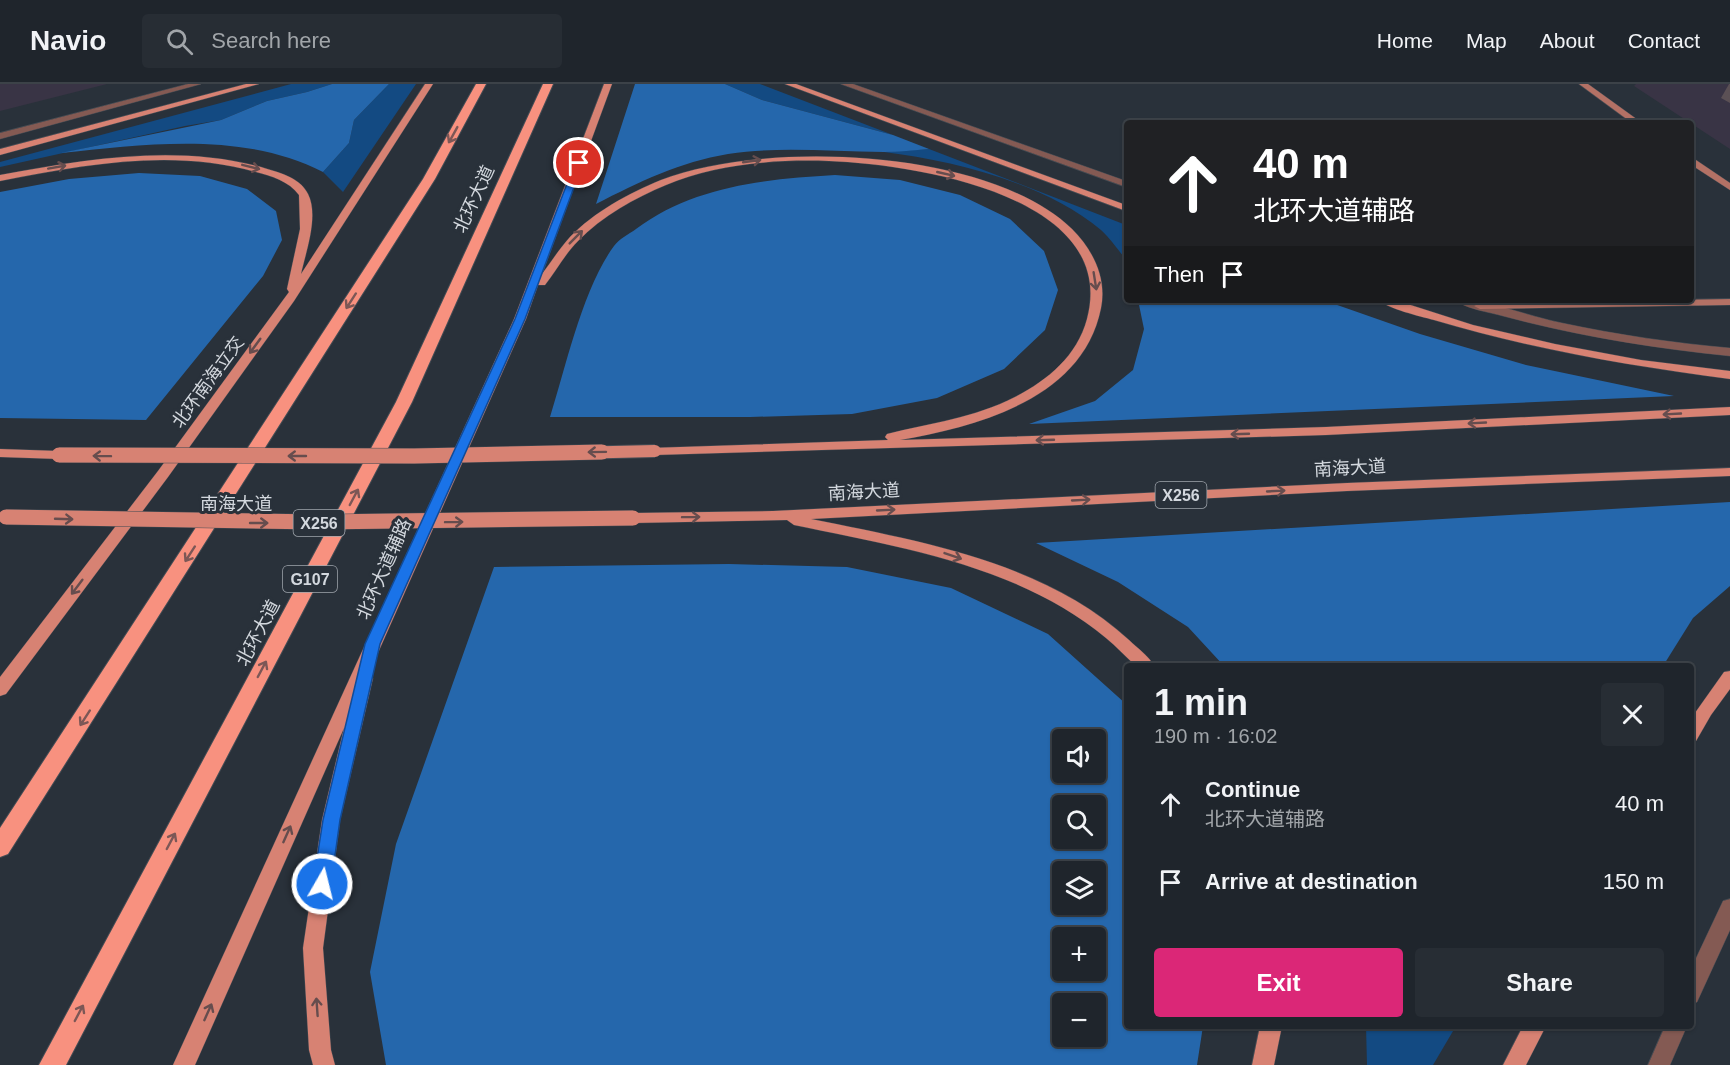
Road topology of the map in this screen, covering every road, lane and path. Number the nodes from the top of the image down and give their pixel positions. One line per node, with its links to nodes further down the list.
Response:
1 (197, 84): 11 (street)
2 (255, 84): 12 (main road)
3 (429, 84): 18 (main road, 北环南海立交)
4 (481, 84): 39 (highway, one-way to 39)
5 (548, 84): 45 (highway, 北环大道 / G107, one-way to 5)
6 (608, 84): 25 (main road, 北环大道辅路)
7 (789, 84): 17 (main road)
8 (845, 84): 15 (street)
9 (1583, 84): 10 (street)
10 (1634, 120)
11 (0, 136)
12 (0, 152)
13 (1694, 162): 16 (street)
14 (0, 178): 18 (main road, one-way to 18)
15 (1124, 183)
16 (1730, 187)
17 (1124, 207)
18 (290, 299): 37 (main road, 北环南海立交, one-way to 37)
19 (1730, 302): 23 (street)
20 (1392, 303): 27 (main road)
21 (1470, 303): 24 (street)
22 (1668, 303): 24 (street)
23 (1694, 303)
24 (1480, 306): 26 (street)
25 (520, 319): 29 (main road, one-way to 29); 34 (main road, 北环大道辅路)
26 (1730, 352)
27 (1730, 375)
28 (1730, 411): 29 (main road, one-way to 29)
29 (833, 447): 30 (main road, one-way to 30, bridge)
30 (0, 453)
31 (1730, 472): 32 (main road, 南海大道 / X256, one-way to 31)
32 (773, 516): 33 (main road, 南海大道 / X256, one-way to 32, bridge); 35 (main road, one-way to 35)
33 (3, 517)
34 (372, 644): 46 (main road, 北环大道辅路, one-way to 34); 47 (main road, one-way to 34)
35 (1143, 663)
36 (1730, 677): 38 (main road)
37 (0, 689)
38 (1694, 729)
39 (0, 847)
40 (1730, 908): 41 (street)
41 (1694, 986)
42 (1270, 1029): 48 (main road)
43 (1533, 1029): 49 (main road)
44 (1675, 1029): 50 (street)
45 (52, 1065)
46 (184, 1065)
47 (324, 1065)
48 (1263, 1065)
49 (1514, 1065)
50 (1659, 1065)

